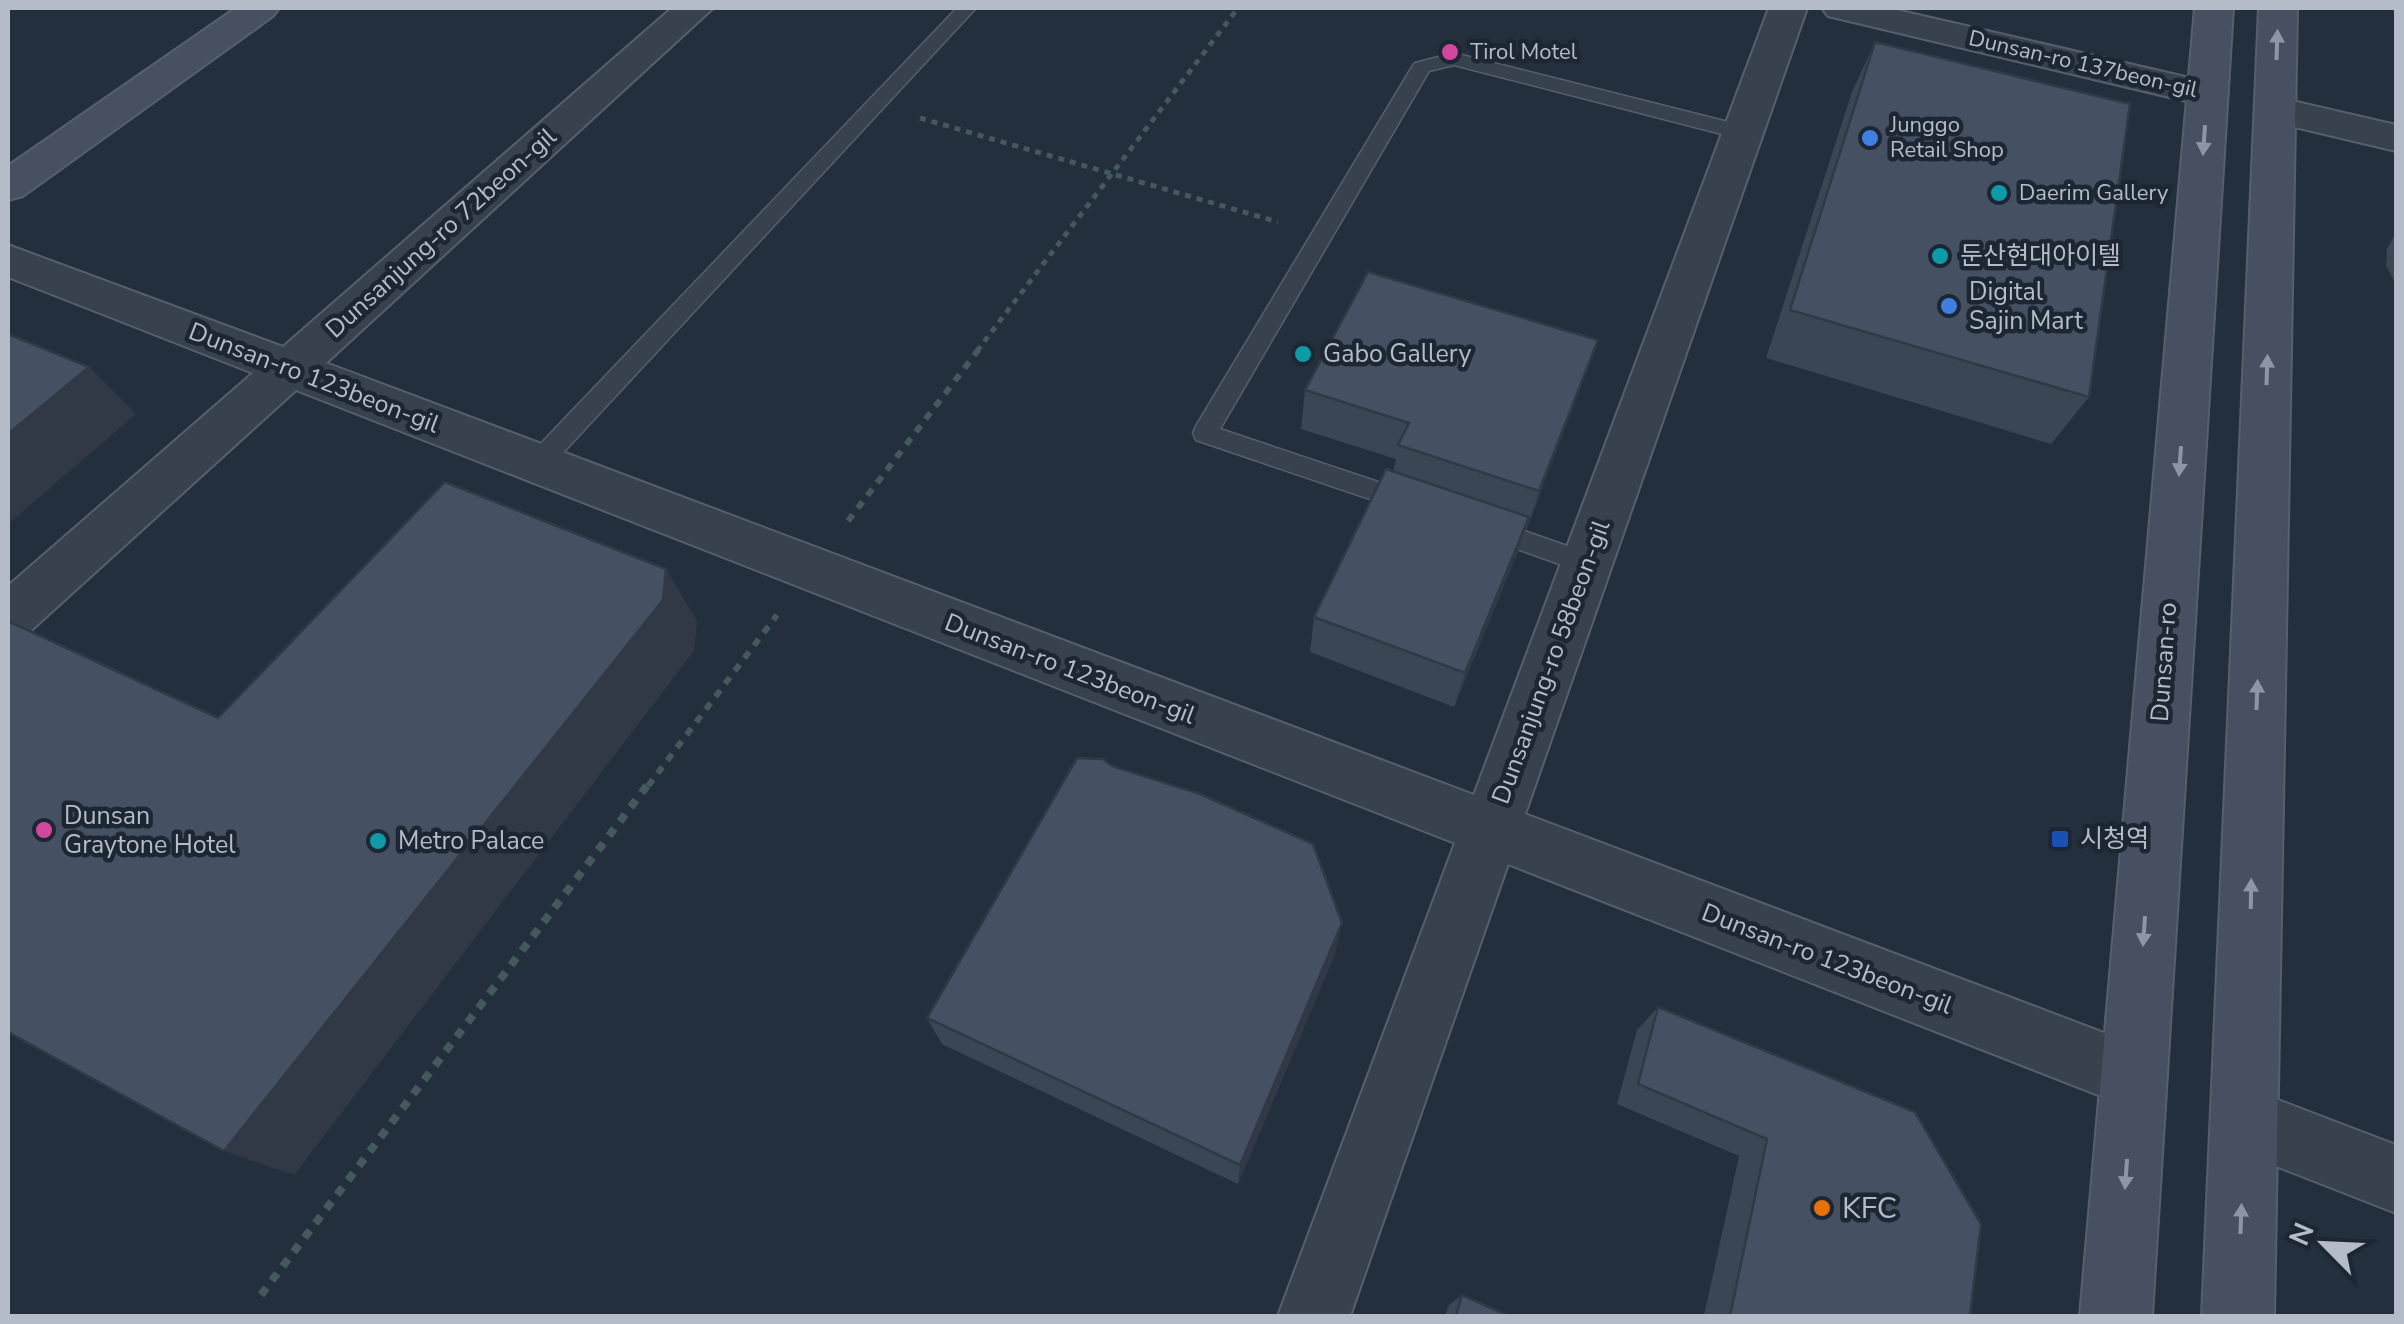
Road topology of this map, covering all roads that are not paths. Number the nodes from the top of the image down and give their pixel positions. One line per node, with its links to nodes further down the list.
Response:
1 (260, 8): 12 (main road)
2 (694, 8): 14 (street, Dunsanjung-ro 72beon-gil)
3 (967, 8): 15 (lane)
4 (1788, 8): 10 (street, Dunsanjung-ro 58beon-gil)
5 (1841, 8): 8 (street, Dunsan-ro 137beon-gil)
6 (2214, 8): 8 (main road, Dunsan-ro)
7 (2278, 8): 9 (main road, one-way to 7)
8 (2207, 94): 21 (main road, Dunsan-ro, one-way to 21)
9 (2275, 110): 11 (street); 22 (main road, one-way to 9)
10 (1741, 132): 16 (lane); 18 (street, Dunsanjung-ro 58beon-gil)
11 (2396, 138)
12 (8, 186)
13 (8, 260): 14 (street, Dunsan-ro 123beon-gil)
14 (289, 368): 15 (street, Dunsan-ro 123beon-gil); 19 (street, Dunsanjung-ro 72beon-gil)
15 (537, 464): 20 (street, Dunsan-ro 123beon-gil)
16 (1426, 508)
17 (1462, 520): 18 (lane)
18 (1587, 562): 20 (street, Dunsanjung-ro 58beon-gil)
19 (8, 618)
20 (1490, 830): 21 (street, Dunsan-ro 123beon-gil); 24 (street, Dunsanjung-ro 58beon-gil)
21 (2134, 1076): 25 (main road, Dunsan-ro, one-way to 25)
22 (2244, 1120): 23 (street); 26 (main road, one-way to 22)
23 (2396, 1179)
24 (1314, 1316)
25 (2116, 1316)
26 (2238, 1316)

